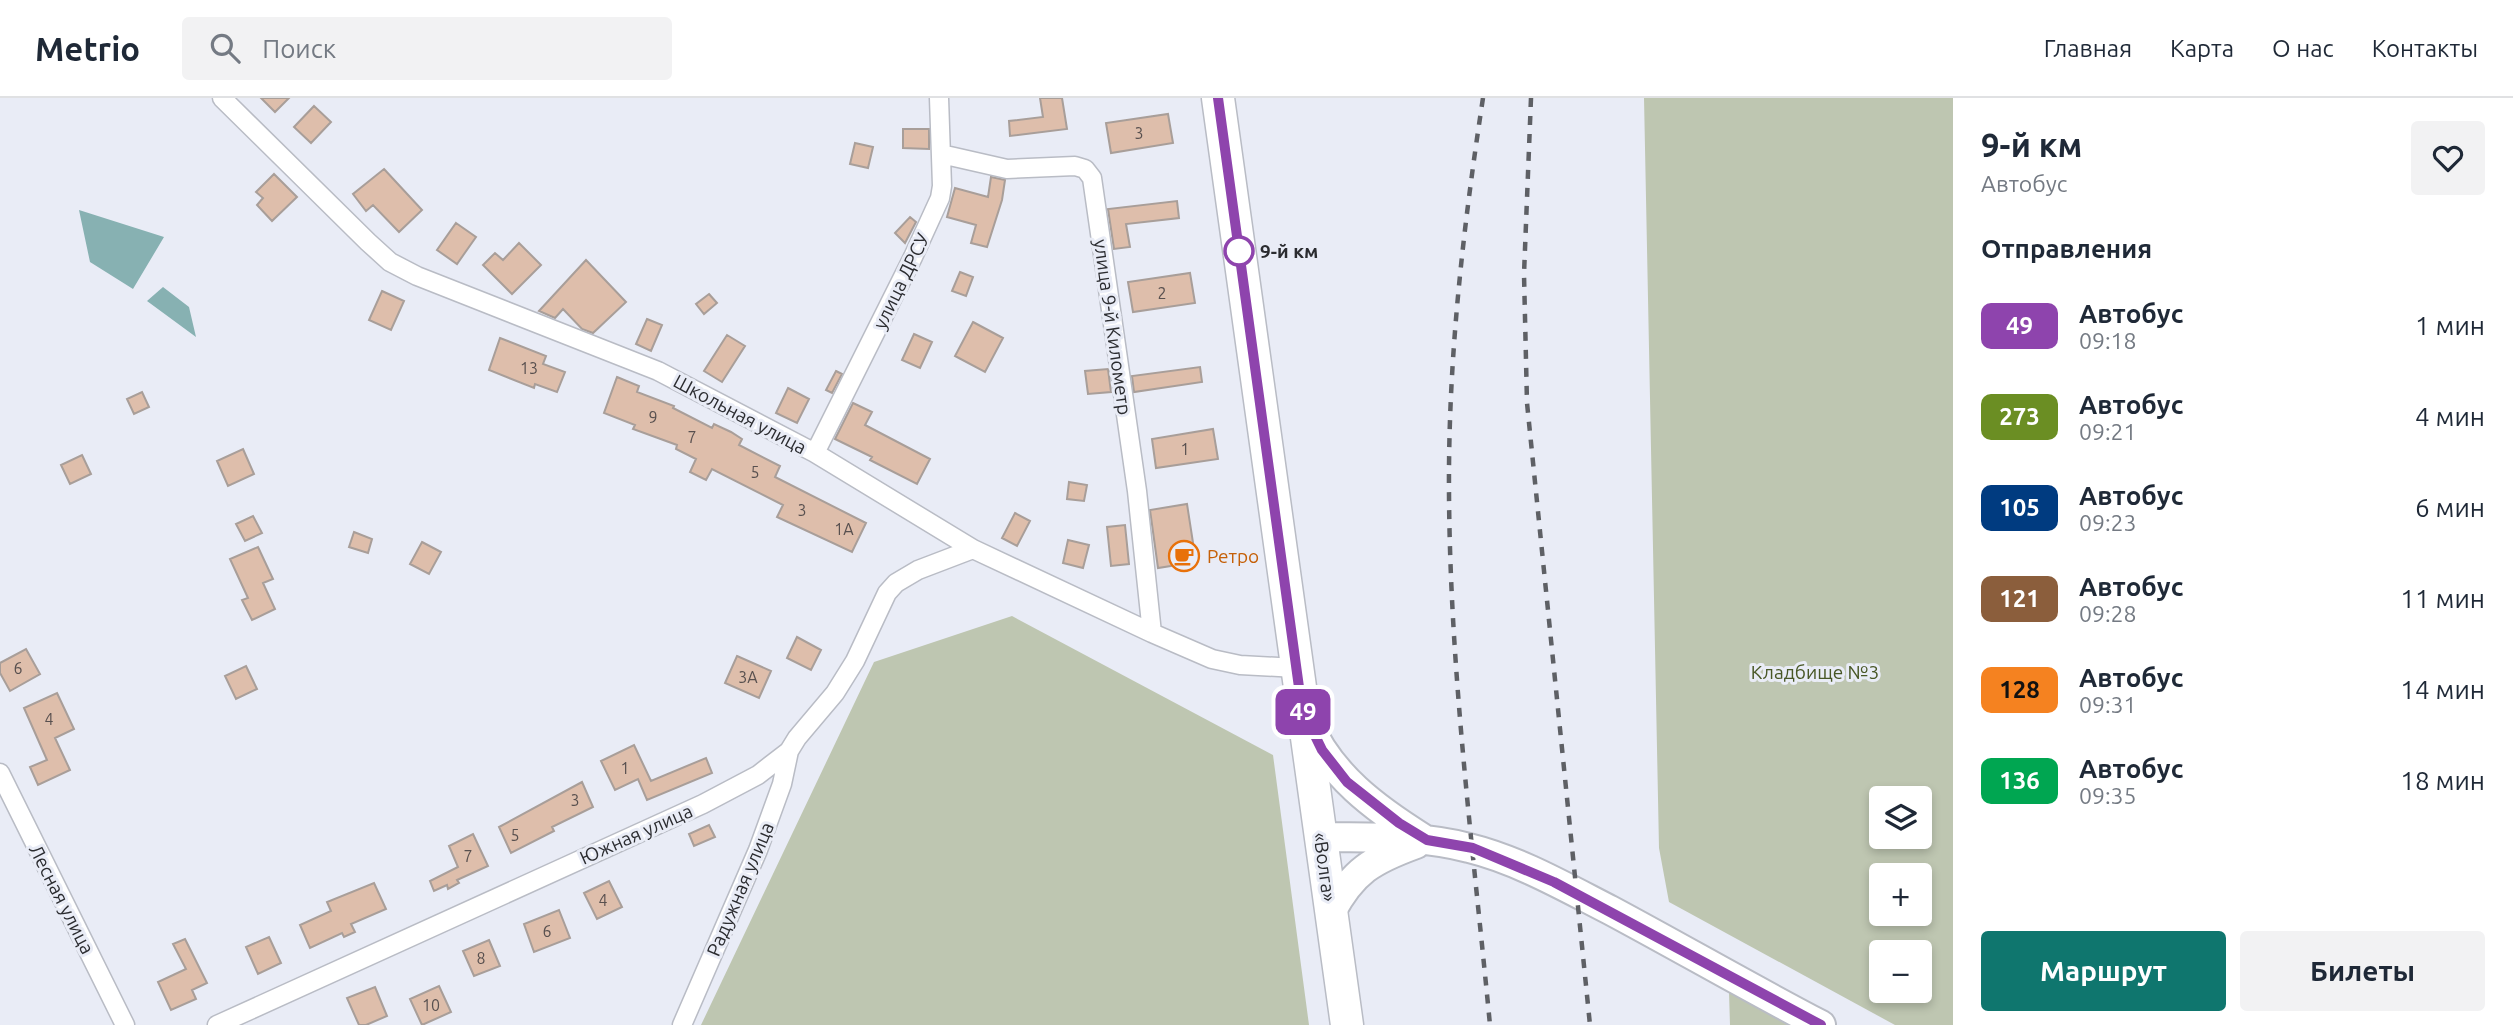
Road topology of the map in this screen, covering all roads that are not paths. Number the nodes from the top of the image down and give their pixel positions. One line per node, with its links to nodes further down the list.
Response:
1 (222, 98): 5 (street, Школьная улица)
2 (939, 98): 4 (street, улица ДРСУ)
3 (1217, 98): 8 (highway)
4 (941, 154): 5 (street, улица ДРСУ); 7 (street, улица 9-й Километр)
5 (815, 453): 6 (street, Школьная улица)
6 (973, 549): 7 (street, Школьная улица); 10 (street, Южная улица)
7 (1153, 633): 8 (street, Школьная улица)
8 (1296, 668): 9 (highway, «Волга»)
9 (1302, 709): 12 (highway, «Волга»); 13 (main road)
10 (789, 751): 16 (street, Южная улица); 17 (street, Радужная улица)
11 (0, 774): 15 (street, Лесная улица)
12 (1320, 837): 13 (main road); 14 (highway, «Волга»)
13 (1427, 840): 14 (main road); 19 (main road)
14 (1331, 912): 18 (highway, «Волга»)
15 (125, 1025)
16 (216, 1025)
17 (682, 1025)
18 (1347, 1025)
19 (1821, 1025)

